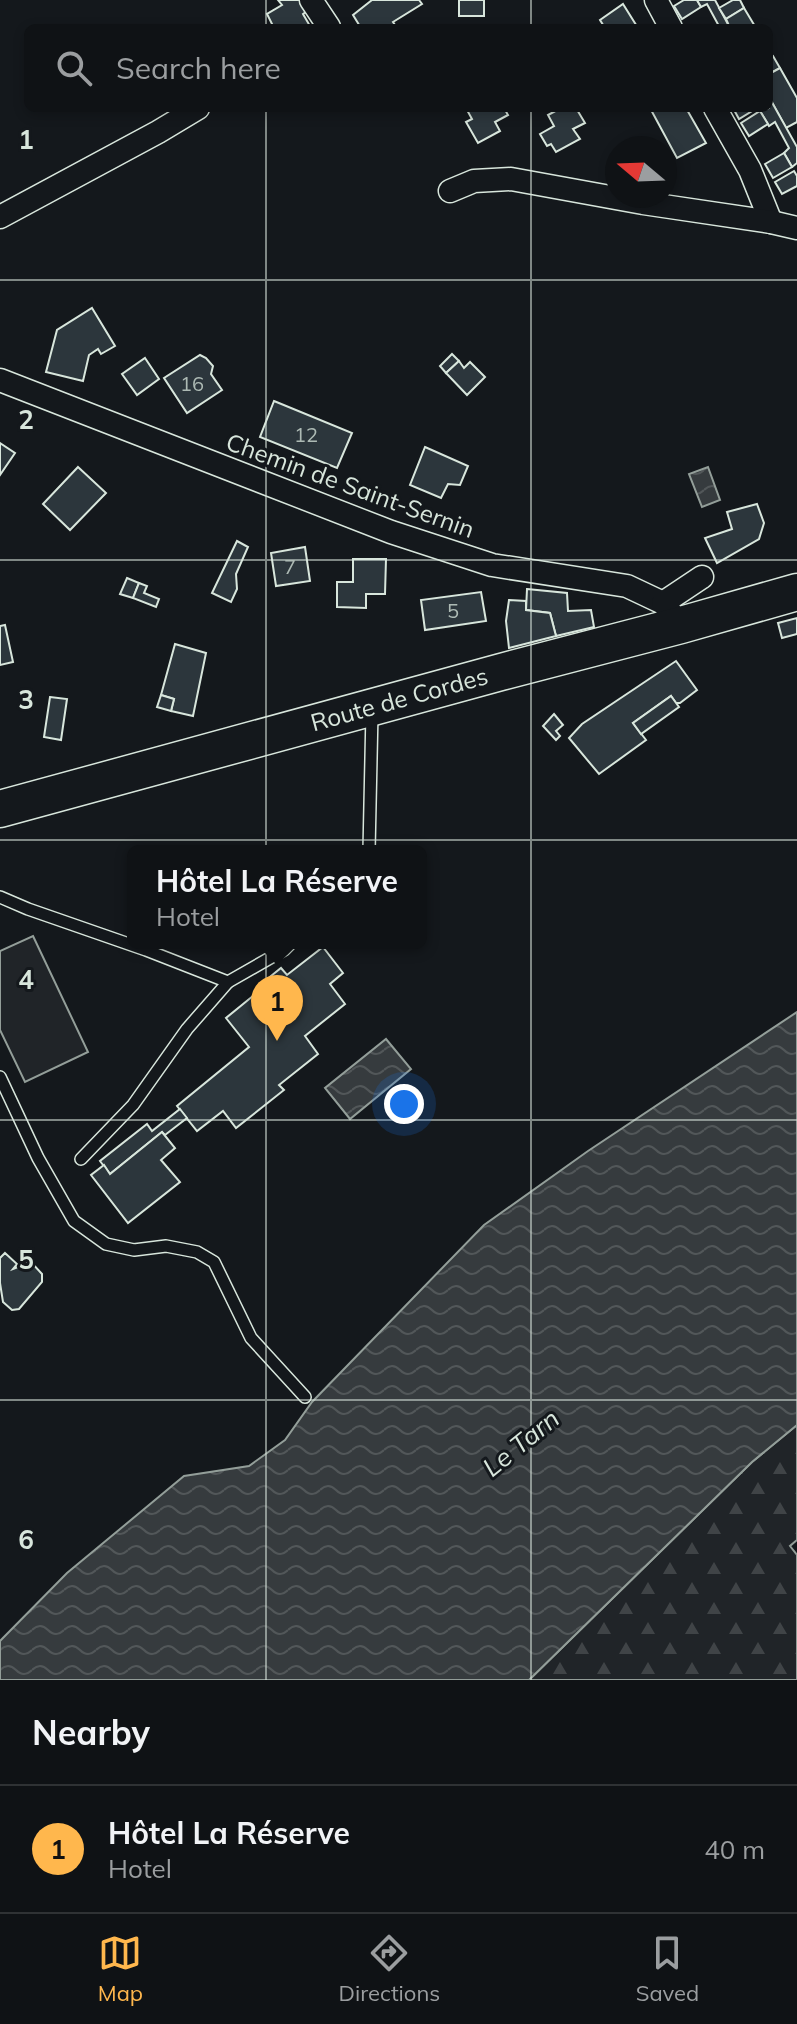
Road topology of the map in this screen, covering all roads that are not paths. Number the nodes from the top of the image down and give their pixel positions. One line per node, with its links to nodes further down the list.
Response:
1 (311, 0): 4 (street)
2 (331, 0): 5 (street)
3 (656, 0): 6 (street)
4 (326, 24)
5 (329, 24)
6 (669, 24)
7 (191, 112): 10 (street)
8 (717, 112): 11 (street)
9 (450, 191): 11 (street)
10 (0, 217)
11 (771, 222): 12 (street)
12 (797, 228)
13 (0, 380): 16 (street, Chemin de Saint-Sernin)
14 (702, 577): 16 (street)
15 (797, 592): 16 (main road, Route de Cordes)
16 (672, 614): 17 (main road, Route de Cordes)
17 (372, 707): 18 (main road, Route de Cordes); 19 (lane)
18 (0, 809)
19 (369, 845)
20 (0, 897): 21 (lane)
21 (127, 943)
22 (143, 949): 24 (lane)
23 (285, 949): 24 (lane)
24 (228, 982): 26 (lane)
25 (0, 1077): 27 (lane)
26 (81, 1159)
27 (305, 1397)

